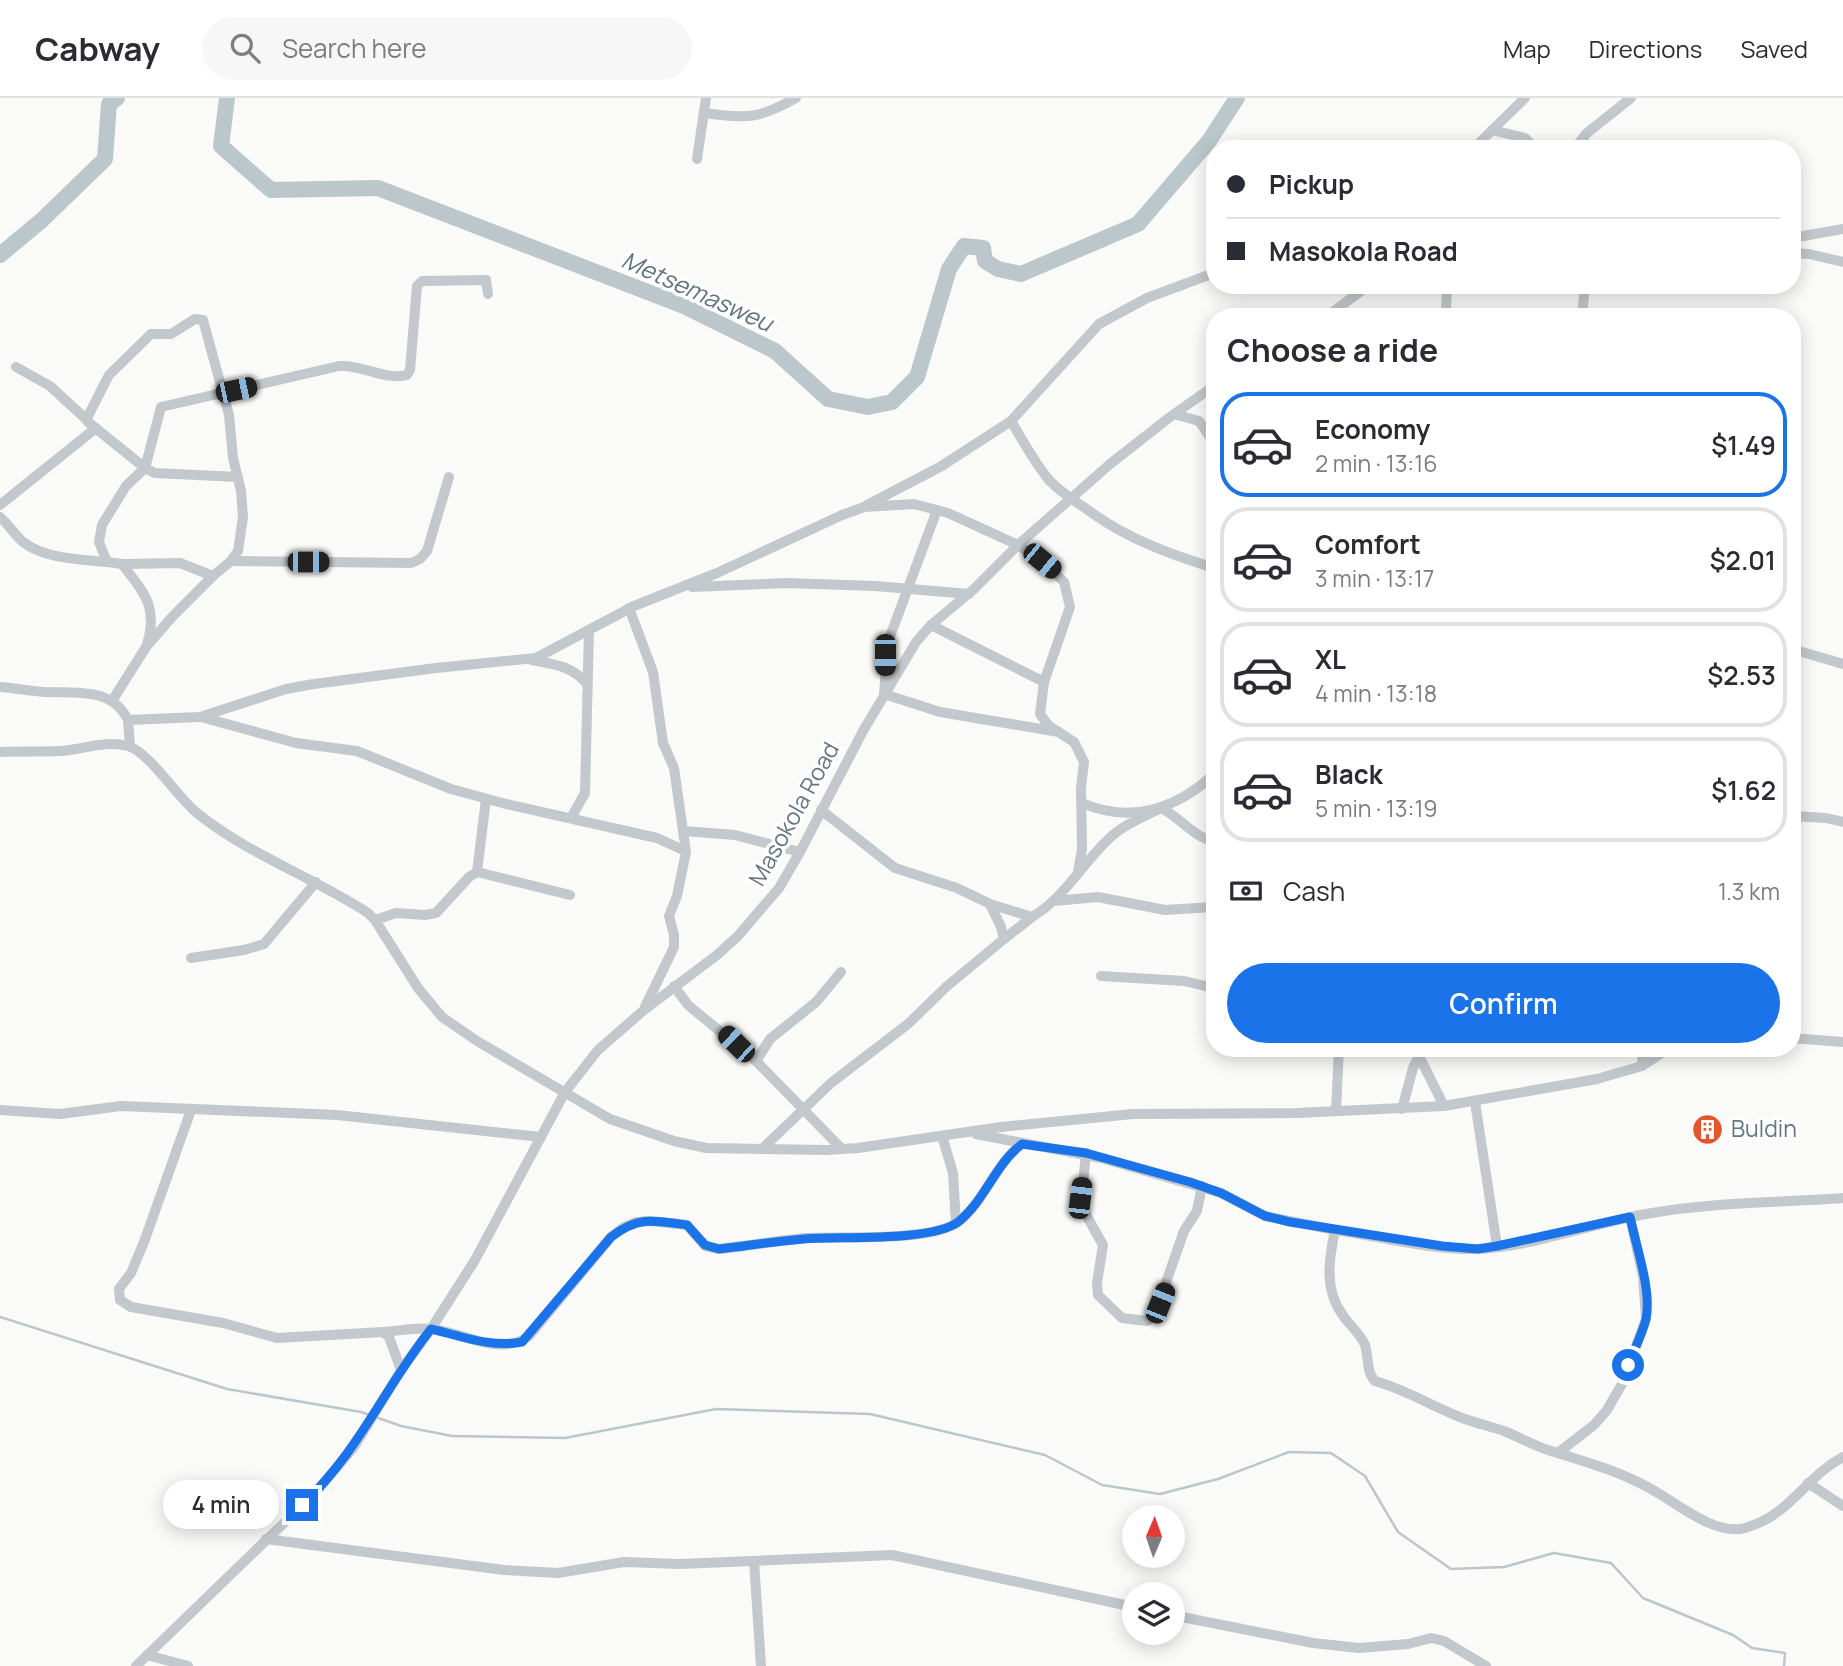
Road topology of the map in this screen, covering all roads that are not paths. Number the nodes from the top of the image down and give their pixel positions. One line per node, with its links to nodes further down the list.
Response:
1 (706, 98): 7 (street)
2 (775, 98): 6 (street)
3 (796, 98): 6 (street)
4 (1525, 98): 8 (street)
5 (1631, 98): 11 (street)
6 (773, 111): 7 (street)
7 (704, 113): 12 (street)
8 (1492, 130): 9 (street); 10 (street)
9 (1481, 140)
10 (1527, 140)
11 (1581, 140)
12 (696, 159)
13 (1843, 229): 14 (street)
14 (1801, 236)
15 (1801, 254): 16 (street)
16 (1843, 262)
17 (1206, 276): 26 (street)
18 (488, 294): 23 (street)
19 (1357, 294): 20 (street)
20 (1338, 308)
21 (16, 367): 25 (street)
22 (1206, 392): 24 (street, Masokola Road)
23 (224, 393): 25 (street); 29 (street); 30 (street)
24 (1174, 414): 28 (street); 32 (street, Masokola Road)
25 (87, 420): 27 (street)
26 (1011, 421): 32 (street); 34 (street)
27 (96, 428): 29 (street); 33 (street)
28 (1206, 431)
29 (145, 468): 30 (street); 39 (street)
30 (238, 477): 38 (street)
31 (449, 477): 38 (street)
32 (1070, 499): 37 (street, Masokola Road); 41 (street)
33 (0, 505)
34 (863, 507): 35 (street); 43 (street)
35 (937, 510): 37 (street); 44 (street)
36 (0, 517): 39 (street)
37 (1018, 545): 45 (street, Masokola Road); 53 (street)
38 (231, 561): 42 (street)
39 (107, 562): 40 (street)
40 (122, 564): 42 (street); 49 (street)
41 (1206, 565)
42 (213, 576): 49 (street)
43 (684, 587): 44 (street); 46 (street)
44 (909, 589): 45 (street); 56 (street)
45 (969, 594): 47 (street, Masokola Road)
46 (629, 608): 48 (street); 71 (street)
47 (931, 625): 53 (street); 56 (street, Masokola Road)
48 (589, 630): 51 (street); 54 (street)
49 (146, 648): 57 (street)
50 (1801, 652): 52 (street)
51 (532, 660): 54 (street); 58 (street)
52 (1843, 664)
53 (1044, 682): 60 (street)
54 (587, 684): 69 (street)
55 (0, 687): 57 (street)
56 (884, 694): 60 (street); 67 (street, Masokola Road)
57 (112, 701): 59 (street)
58 (200, 717): 59 (street); 64 (street)
59 (128, 720): 61 (street)
60 (1059, 732): 65 (street)
61 (130, 746): 62 (street); 77 (street)
62 (0, 752)
63 (1206, 781): 66 (street)
64 (486, 799): 69 (street); 75 (street)
65 (1082, 803): 66 (street); 76 (street)
66 (1161, 808): 72 (street); 76 (street)
67 (821, 810): 74 (street, Masokola Road); 80 (street)
68 (1801, 817): 70 (street)
69 (571, 818): 73 (street)
70 (1843, 822)
71 (684, 831): 73 (street); 74 (street)
72 (1206, 839)
73 (686, 852): 90 (street)
74 (800, 852): 88 (street, Masokola Road)
75 (477, 872): 78 (street); 83 (street)
76 (1079, 872): 79 (street)
77 (316, 882): 83 (street); 85 (street)
78 (570, 895)
79 (1055, 901): 81 (street); 82 (street)
80 (990, 904): 82 (street); 84 (street)
81 (1206, 907)
82 (1032, 917): 84 (street)
83 (375, 920): 100 (street)
84 (1004, 939): 106 (street)
85 (191, 958)
86 (841, 972): 98 (street)
87 (1101, 976): 89 (street)
88 (674, 986): 90 (street, Masokola Road); 98 (street)
89 (1206, 986)
90 (644, 1010): 100 (street, Masokola Road)
91 (1801, 1039): 92 (street)
92 (1843, 1042)
93 (1339, 1057): 107 (street)
94 (1417, 1057): 103 (street)
95 (1422, 1057): 102 (street)
96 (1642, 1057): 99 (street)
97 (1656, 1057): 99 (street)
98 (756, 1060): 106 (street)
99 (1642, 1066): 101 (street)
100 (565, 1092): 110 (street, Masokola Road); 113 (street)
101 (1475, 1101): 102 (street); 120 (street)
102 (1444, 1106): 103 (street)
103 (1402, 1109): 107 (street)
104 (0, 1110): 105 (street)
105 (191, 1110): 110 (street); 122 (street)
106 (806, 1110): 112 (street); 113 (street)
107 (1336, 1111): 108 (street)
108 (968, 1132): 109 (street); 111 (street)
109 (942, 1136): 112 (street); 118 (street)
110 (541, 1137): 121 (street, Masokola Road)
111 (1022, 1144): 114 (street); 118 (street)
112 (841, 1148): 113 (street)
113 (762, 1149)
114 (1086, 1153): 115 (street); 115 (street)
115 (1202, 1186): 119 (street)
116 (1843, 1198): 117 (street)
117 (1630, 1217): 120 (street); 124 (street)
118 (956, 1224): 121 (street)
119 (1335, 1230): 120 (street); 124 (street)
120 (1497, 1246)
121 (431, 1329): 122 (street); 123 (street, Masokola Road)
122 (383, 1332): 123 (street)
123 (401, 1370): 128 (street, Masokola Road)
124 (1559, 1452): 126 (street)
125 (1843, 1457): 126 (street)
126 (1808, 1483): 127 (street)
127 (1843, 1506)
128 (265, 1539): 129 (street); 132 (street)
129 (754, 1561): 130 (street); 135 (street)
130 (1122, 1604)
131 (1185, 1618): 136 (street)
132 (148, 1654): 133 (street); 134 (street)
133 (136, 1666)
134 (188, 1666)
135 (761, 1666)
136 (1486, 1666)

